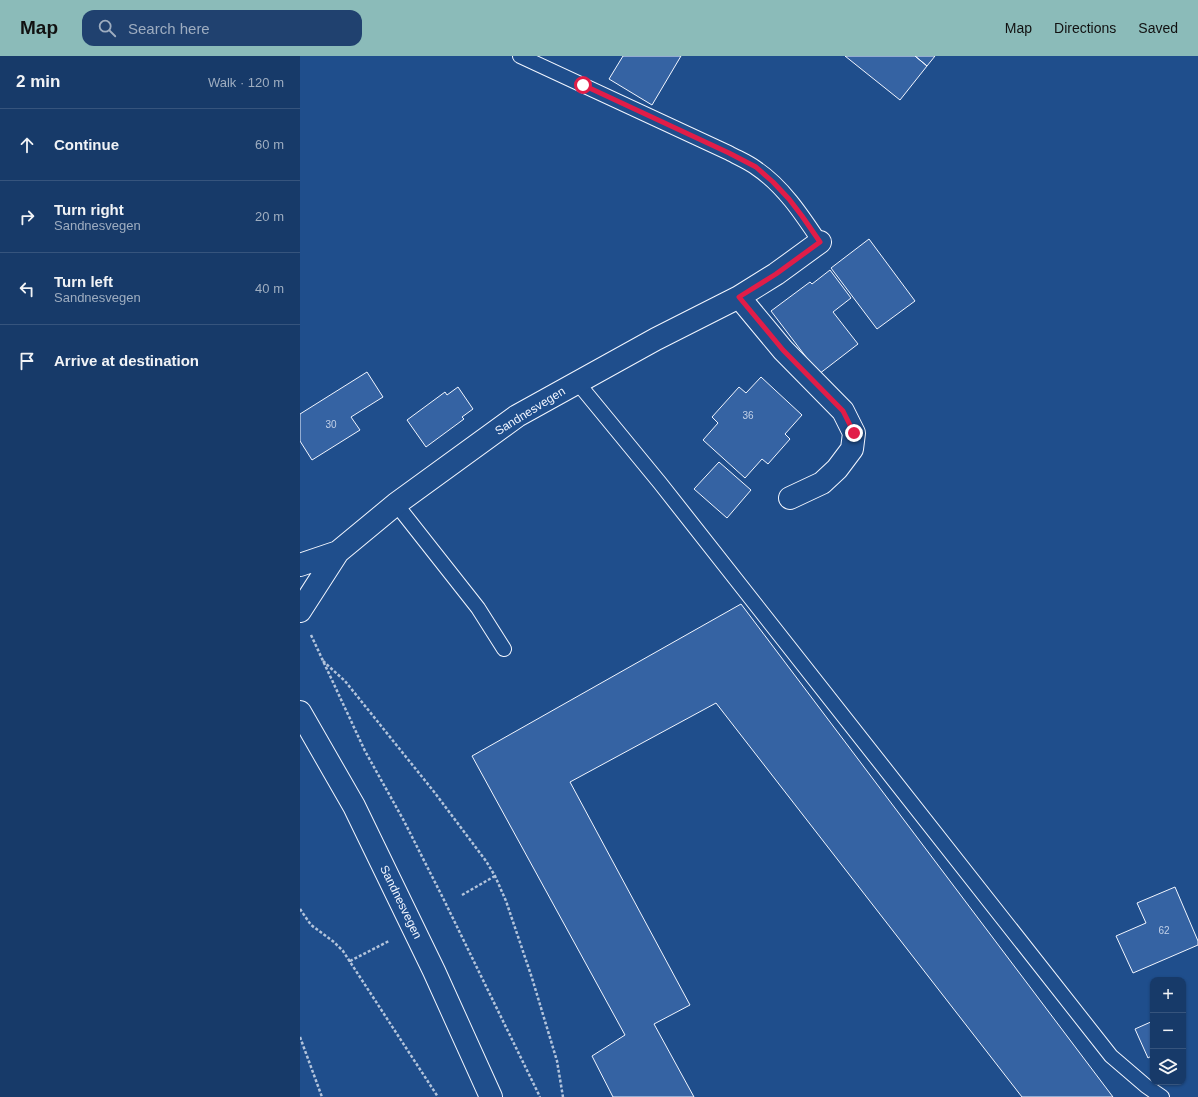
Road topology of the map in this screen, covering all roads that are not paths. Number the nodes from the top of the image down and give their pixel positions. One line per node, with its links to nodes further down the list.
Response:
1 (520, 56): 2 (lane)
2 (820, 242): 3 (street, Sandnesvegen)
3 (739, 297): 4 (street, Sandnesvegen); 5 (street)
4 (577, 382): 6 (street, Sandnesvegen); 13 (lane)
5 (790, 498)
6 (396, 504): 7 (street, Sandnesvegen); 10 (lane)
7 (338, 552): 8 (street, Sandnesvegen); 9 (street, Sandnesvegen)
8 (300, 565)
9 (300, 611)
10 (504, 649)
11 (300, 712): 12 (street, Sandnesvegen)
12 (491, 1097)
13 (1162, 1097)

